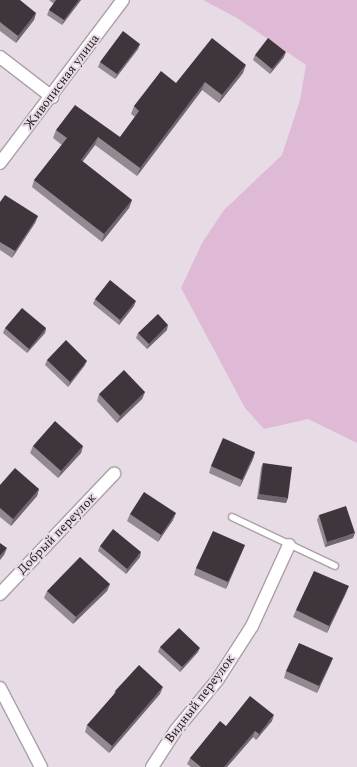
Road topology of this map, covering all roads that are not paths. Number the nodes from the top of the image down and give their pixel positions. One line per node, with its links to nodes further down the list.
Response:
1 (123, 0): 3 (street, Живописная улица)
2 (0, 57): 3 (street)
3 (52, 97): 4 (street, Живописная улица)
4 (0, 163)
5 (114, 474): 9 (street, Добрый переулок)
6 (232, 517): 7 (lane)
7 (288, 545): 8 (lane); 12 (street, Видный переулок)
8 (335, 566)
9 (0, 594)
10 (0, 688): 11 (street)
11 (41, 767)
12 (152, 767)

